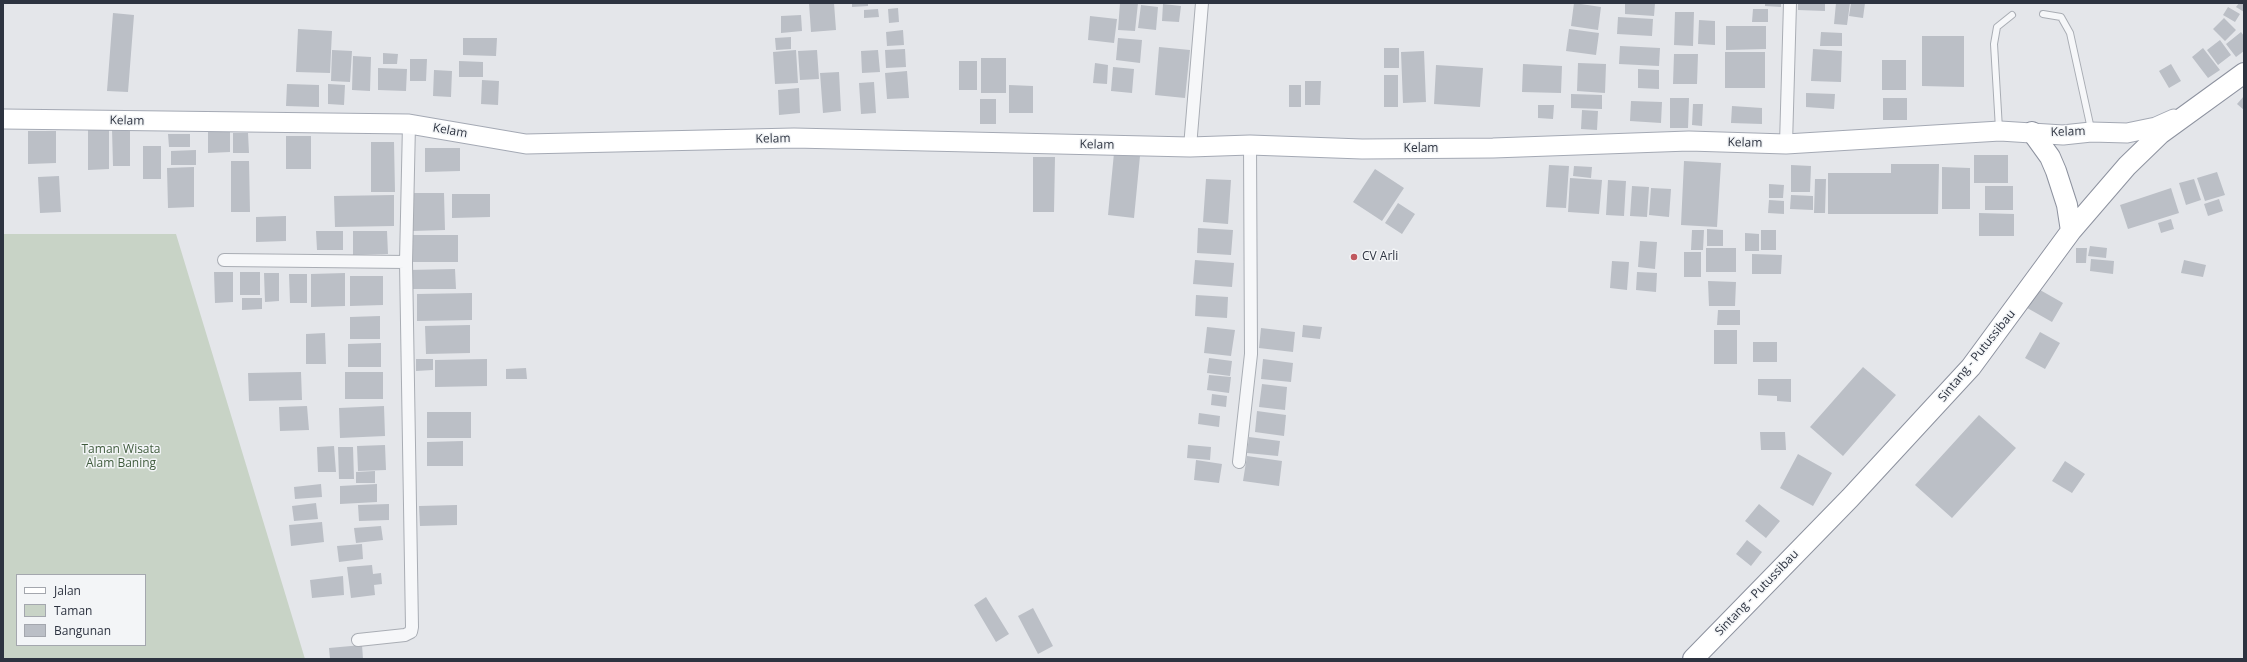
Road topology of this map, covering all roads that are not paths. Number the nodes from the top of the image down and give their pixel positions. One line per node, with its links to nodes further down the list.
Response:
1 (1202, 3): 14 (street)
2 (1790, 3): 12 (street)
3 (2043, 14): 11 (lane)
4 (2012, 15): 9 (lane)
5 (2244, 73): 6 (highway, Sintang - Putussibau)
6 (2189, 113): 11 (main road, Kelam); 15 (highway, Sintang - Putussibau)
7 (3, 119): 8 (main road, Kelam)
8 (409, 124): 14 (main road, Kelam); 17 (street)
9 (2000, 131): 10 (main road, Kelam); 12 (main road, Kelam)
10 (2032, 132): 11 (main road, Kelam); 15 (highway)
11 (2091, 132)
12 (1786, 144): 13 (main road, Kelam)
13 (1250, 145): 14 (main road, Kelam); 18 (street)
14 (1190, 147)
15 (2071, 231): 20 (highway, Sintang - Putussibau)
16 (224, 260): 17 (street)
17 (406, 262): 19 (street)
18 (1239, 462)
19 (358, 640)
20 (1693, 659)

